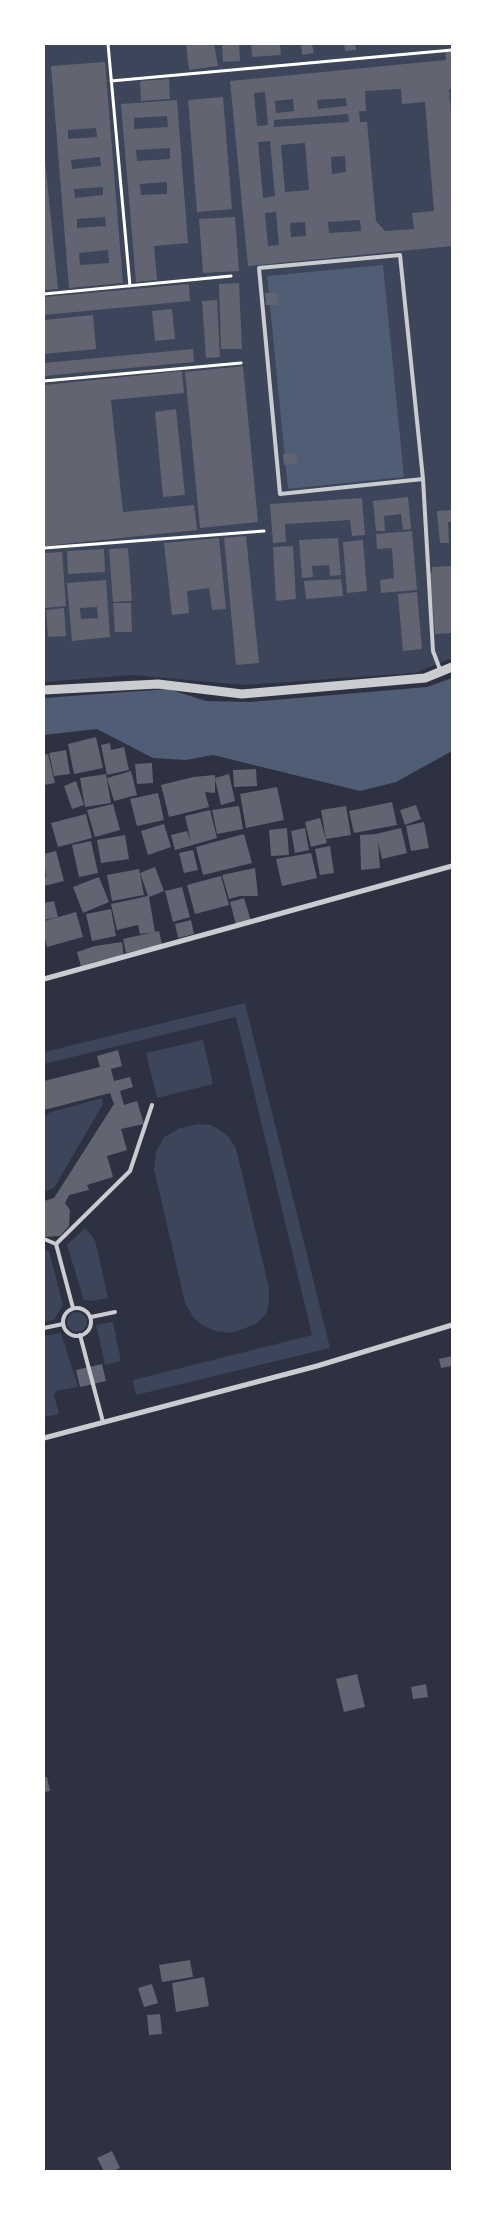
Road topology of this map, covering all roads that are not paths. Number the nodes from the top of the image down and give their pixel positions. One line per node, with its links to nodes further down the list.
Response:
1 (423, 479): 1 (lane); 3 (lane)
2 (452, 667): 3 (street)
3 (441, 672): 4 (street)
4 (44, 690)
5 (452, 866): 6 (street)
6 (44, 980)
7 (152, 1104): 9 (lane)
8 (44, 1239): 9 (lane)
9 (56, 1244): 10 (lane)
10 (74, 1308): 12 (lane); 13 (lane)
11 (115, 1312): 12 (lane)
12 (91, 1317): 16 (lane)
13 (63, 1324): 15 (lane); 16 (lane)
14 (452, 1325): 17 (street)
15 (44, 1328)
16 (80, 1335): 17 (lane)
17 (103, 1422): 18 (street)
18 (44, 1438)

